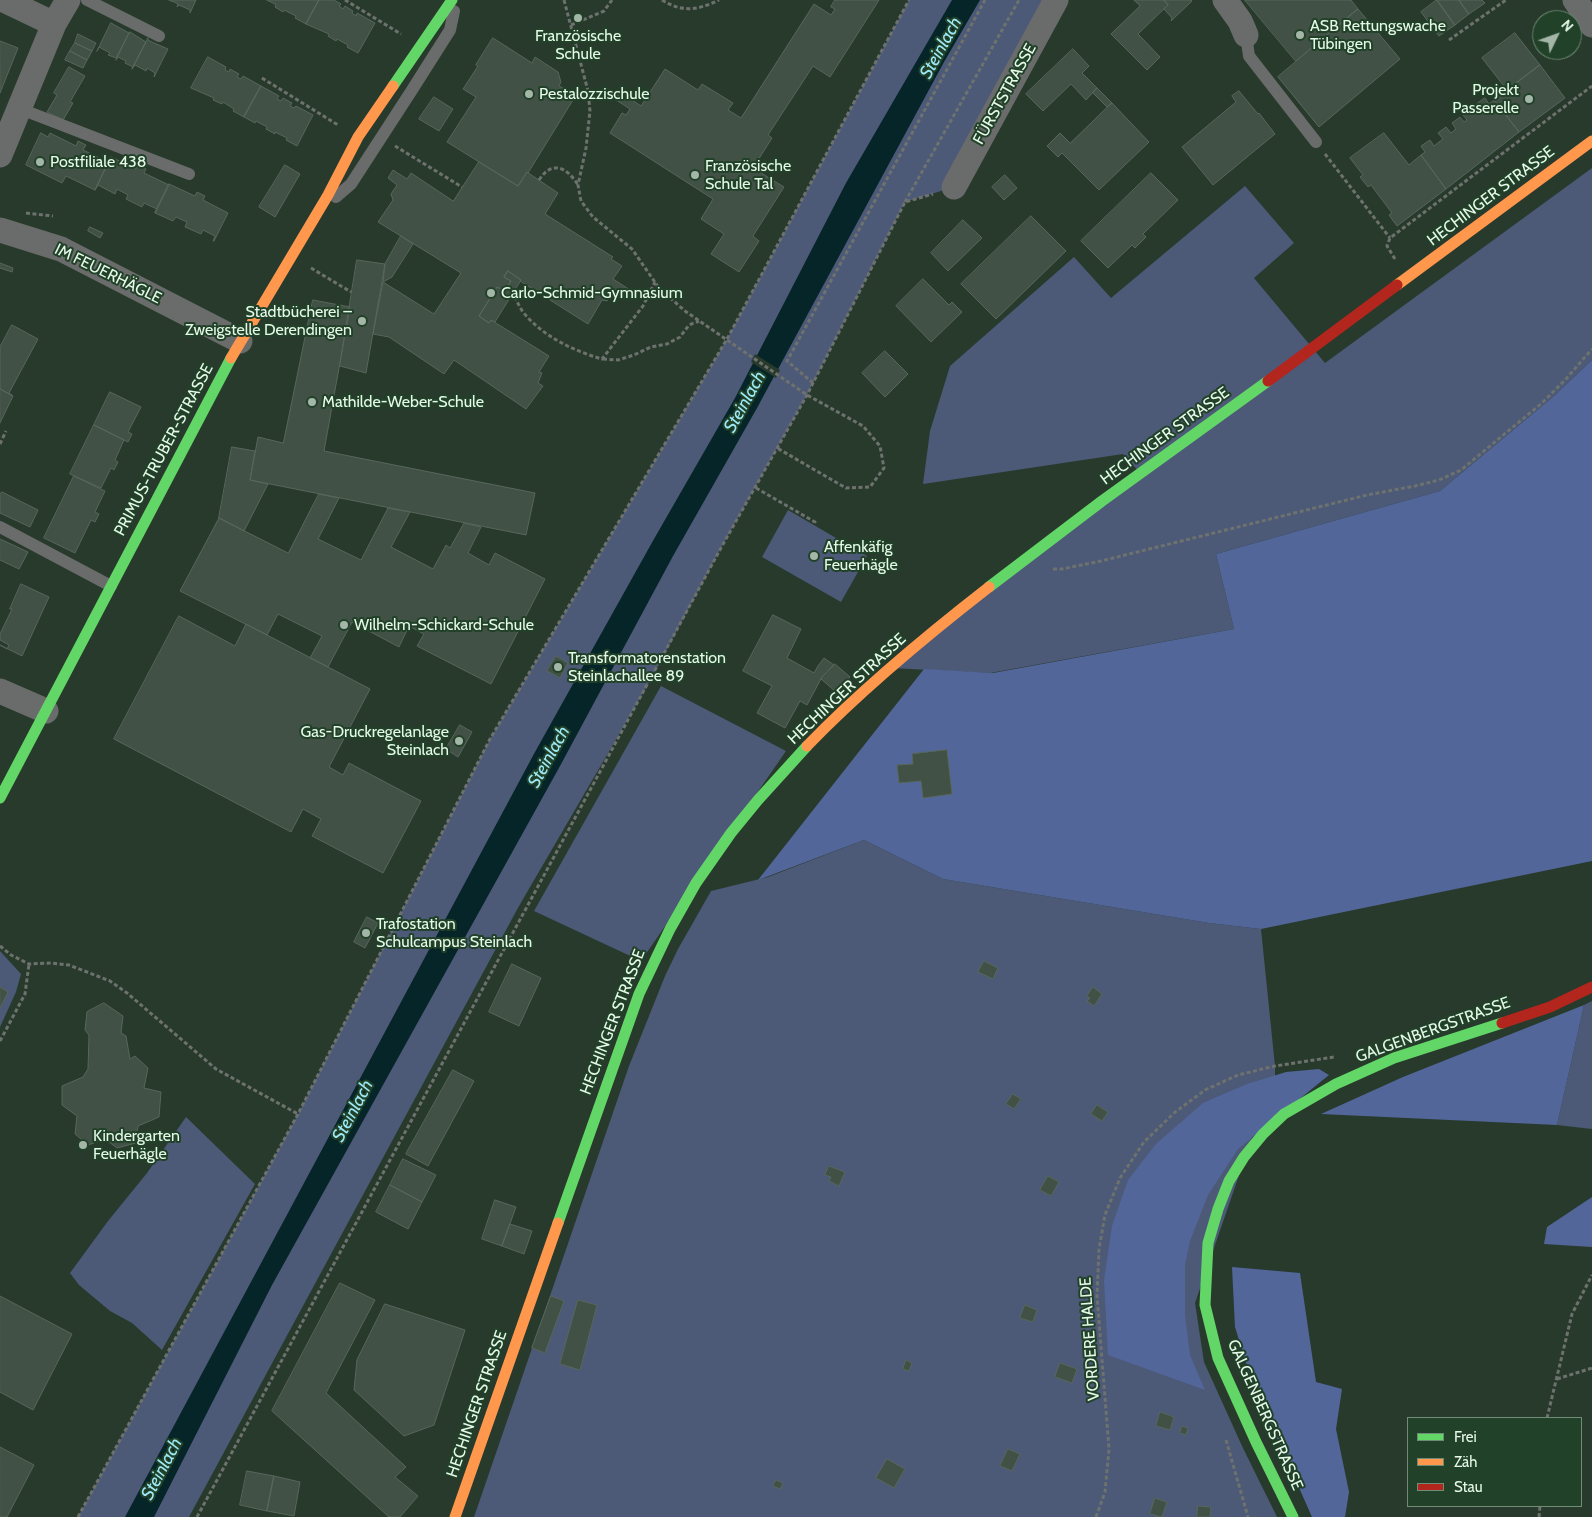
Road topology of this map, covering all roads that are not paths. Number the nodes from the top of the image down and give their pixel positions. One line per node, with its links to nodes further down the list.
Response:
1 (4, 0): 9 (street)
2 (68, 0): 9 (street)
3 (86, 0): 12 (lane)
4 (452, 0): 19 (main road, PRIMUS-TRUBER-STRASSE)
5 (457, 0): 19 (lane)
6 (1056, 0): 18 (street, FÜRSTSTRASSE)
7 (1225, 0): 11 (street)
8 (1576, 1): 10 (street)
9 (54, 24): 13 (street)
10 (1592, 25)
11 (1246, 35): 15 (lane)
12 (159, 36)
13 (18, 108): 16 (street); 17 (lane)
14 (1592, 141): 28 (main road, HECHINGER STRASSE)
15 (1316, 142)
16 (0, 155)
17 (189, 174)
18 (954, 187)
19 (317, 213): 21 (main road, PRIMUS-TRUBER-STRASSE)
20 (0, 230): 21 (street, IM FEUERHÄGLE)
21 (240, 341): 23 (main road, PRIMUS-TRUBER-STRASSE)
22 (0, 527): 23 (lane)
23 (111, 586): 25 (main road, PRIMUS-TRUBER-STRASSE)
24 (0, 691): 25 (street)
25 (46, 711): 26 (main road, PRIMUS-TRUBER-STRASSE)
26 (0, 798)
27 (1592, 987): 29 (main road, GALGENBERGSTRASSE)
28 (455, 1517)
29 (1293, 1517)

